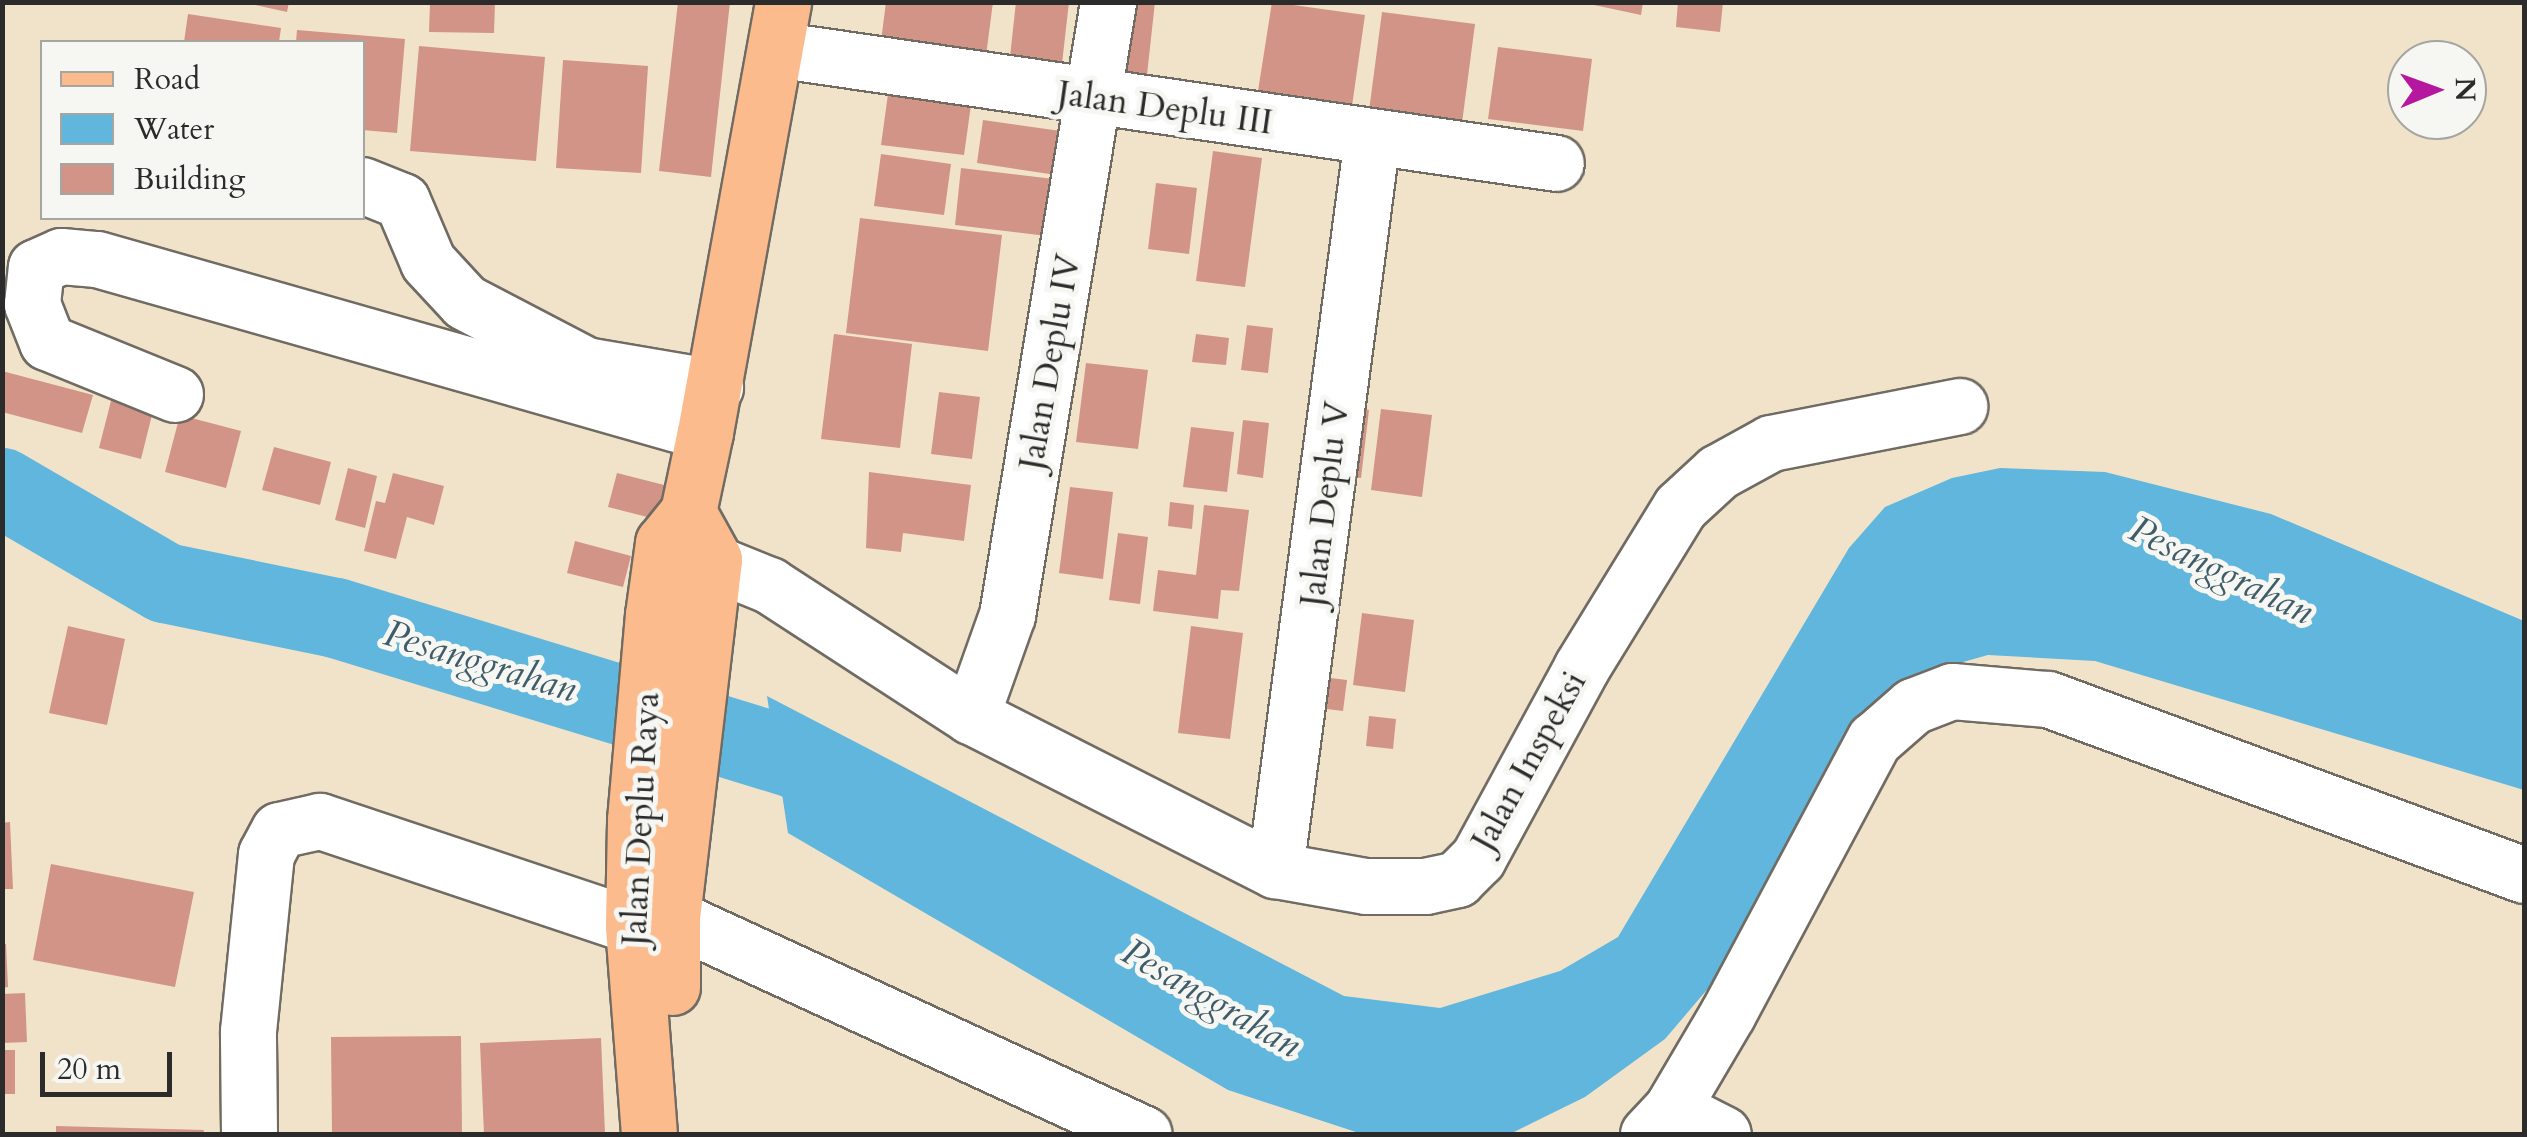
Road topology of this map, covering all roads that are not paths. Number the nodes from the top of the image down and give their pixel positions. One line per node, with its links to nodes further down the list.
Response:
1 (1108, 2): 3 (street, Jalan Deplu IV)
2 (779, 26): 3 (street, Jalan Deplu III); 9 (main road, Jalan Deplu Raya)
3 (1094, 97): 4 (street, Jalan Deplu III); 12 (street, Jalan Deplu IV)
4 (1372, 138): 5 (street, Jalan Deplu III); 14 (street, Jalan Deplu V)
5 (1556, 163)
6 (365, 187): 9 (street)
7 (176, 394): 9 (street)
8 (1959, 406): 14 (street, Jalan Inspeksi)
9 (710, 410): 10 (main road, Jalan Deplu Raya)
10 (675, 527): 11 (main road); 13 (main road, Jalan Deplu Raya)
11 (714, 559): 12 (street, Jalan Inspeksi); 13 (main road, Jalan Deplu Raya)
12 (971, 716): 14 (street, Jalan Inspeksi)
13 (659, 821): 16 (main road, Jalan Deplu Raya)
14 (1276, 870)
15 (2524, 874): 17 (street)
16 (652, 922): 18 (street); 19 (main road, Jalan Deplu Raya); 20 (main road, Jalan Deplu Raya); 21 (street)
17 (1660, 1121): 22 (street)
18 (249, 1134)
19 (649, 1134)
20 (685, 1134)
21 (1144, 1134)
22 (1722, 1134)

